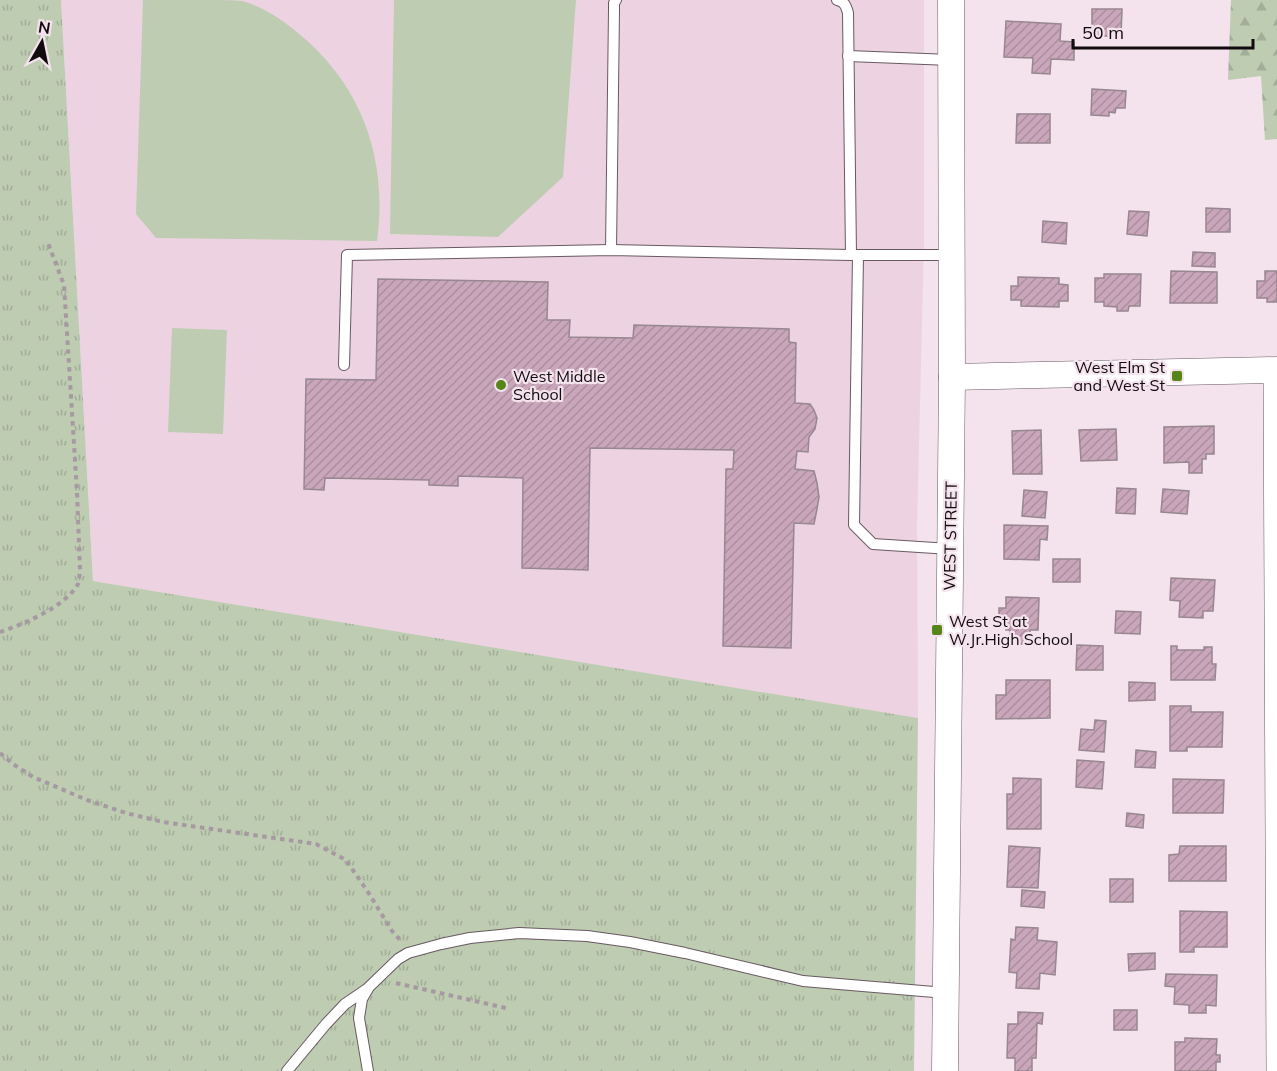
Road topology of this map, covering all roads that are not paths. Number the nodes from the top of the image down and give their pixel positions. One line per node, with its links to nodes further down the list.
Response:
1 (616, 0): 6 (lane)
2 (837, 0): 4 (lane)
3 (951, 0): 5 (street, WEST STREET)
4 (848, 56): 5 (lane); 7 (lane)
5 (951, 60): 8 (street, WEST STREET)
6 (611, 250): 7 (lane); 9 (lane)
7 (854, 255): 8 (lane); 12 (lane)
8 (952, 255): 11 (street, WEST STREET)
9 (344, 365)
10 (1275, 370): 11 (street); 18 (street)
11 (952, 377): 12 (street, WEST STREET)
12 (950, 549): 14 (street, WEST STREET)
13 (373, 983): 14 (lane); 15 (lane); 16 (lane)
14 (946, 993): 17 (street, WEST STREET)
15 (287, 1071)
16 (368, 1071)
17 (945, 1071)
18 (1277, 1071)

